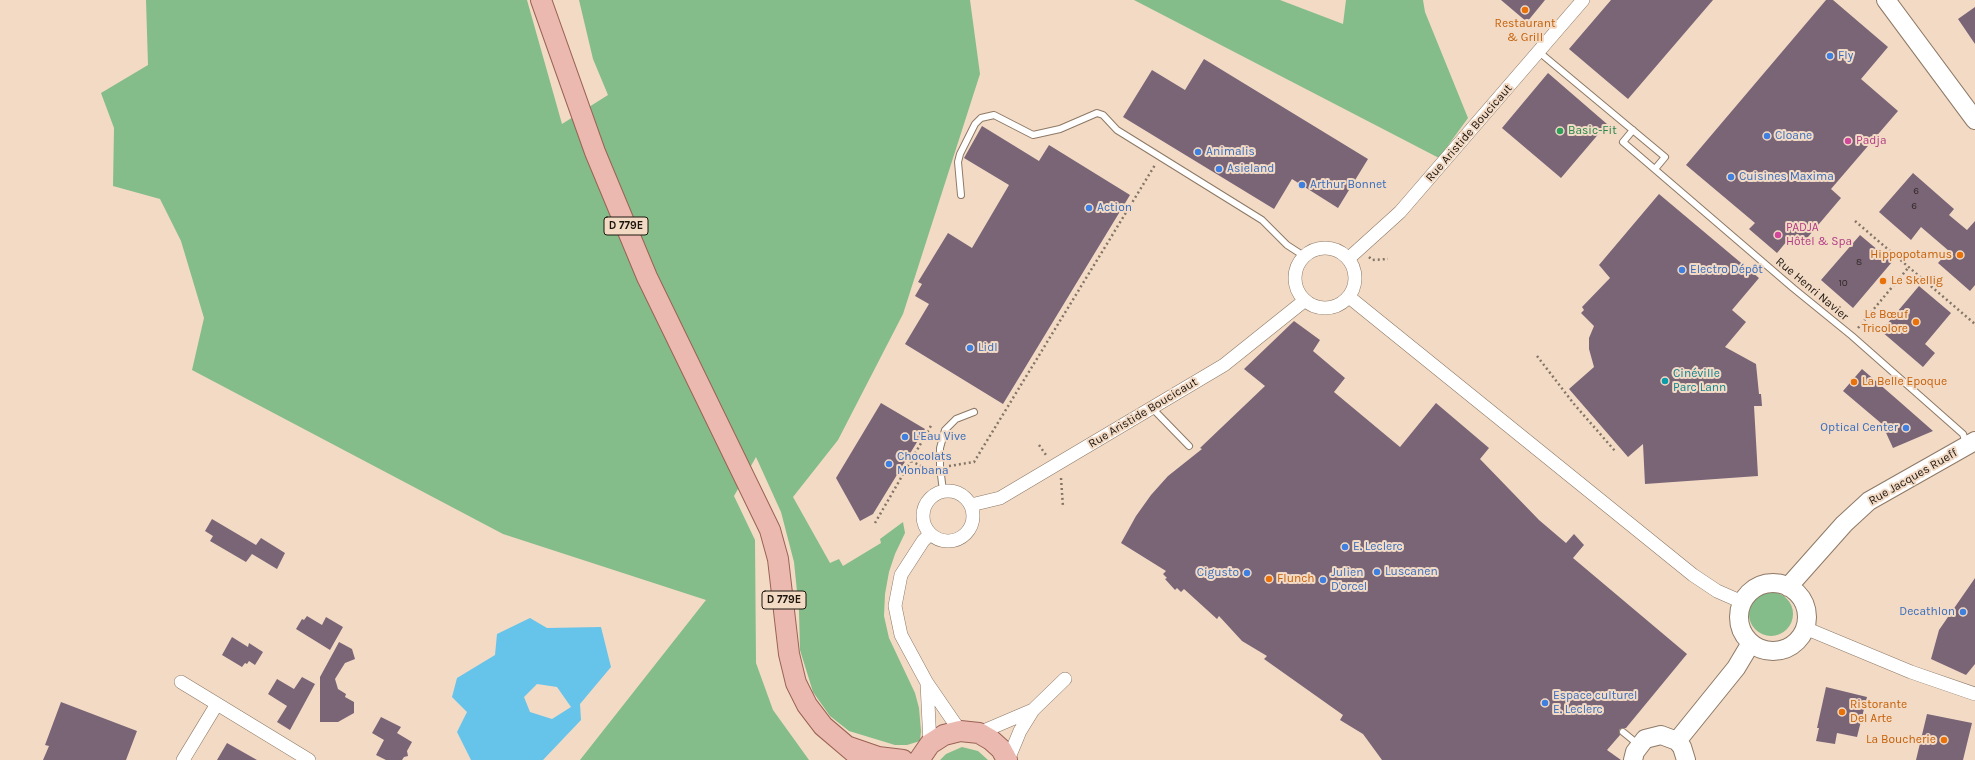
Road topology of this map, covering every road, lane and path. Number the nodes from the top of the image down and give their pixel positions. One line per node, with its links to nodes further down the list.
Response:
1 (541, 0): 48 (main road, D 779E)
2 (1582, 0): 4 (street, Rue Aristide Boucicaut)
3 (1886, 0): 5 (street)
4 (1539, 52): 6 (lane); 12 (street, Rue Aristide Boucicaut)
5 (1975, 120)
6 (1633, 130): 8 (lane); 8 (lane, Rue Henri Navier)
7 (1160, 157): 9 (lane); 11 (lane); 28 (path)
8 (1655, 168): 17 (lane, Rue Henri Navier)
9 (961, 195)
10 (1854, 221): 13 (path)
11 (1304, 256): 12 (street); 15 (street)
12 (1348, 259): 14 (street)
13 (1908, 268): 16 (path); 17 (path)
14 (1349, 297): 15 (street); 36 (street)
15 (1304, 301): 19 (street, Rue Aristide Boucicaut)
16 (1975, 324)
17 (1852, 336): 22 (lane, Rue Henri Navier)
18 (1537, 356): 25 (path)
19 (1152, 408): 24 (lane); 31 (street, Rue Aristide Boucicaut)
20 (974, 412): 28 (lane)
21 (932, 424): 27 (path)
22 (1971, 443): 35 (street, Rue Jacques Rueff)
23 (1039, 445): 26 (path)
24 (1189, 446)
25 (1615, 451)
26 (1044, 453)
27 (911, 461): 28 (path); 33 (path)
28 (940, 467): 30 (lane)
29 (1061, 477): 32 (path)
30 (943, 491): 31 (street); 34 (street)
31 (971, 505): 34 (street)
32 (1064, 507)
33 (875, 523)
34 (930, 534): 41 (street)
35 (1788, 587): 36 (street); 37 (street)
36 (1742, 602): 38 (street)
37 (1805, 628): 38 (street); 42 (street)
38 (1751, 643): 47 (street)
39 (1066, 678): 44 (street)
40 (181, 682): 43 (street)
41 (927, 683): 45 (street); 50 (street)
42 (1975, 694)
43 (217, 704): 51 (street); 52 (street)
44 (1033, 710): 45 (street); 54 (street)
45 (969, 732): 50 (main road); 54 (main road)
46 (1623, 732): 49 (lane)
47 (1677, 741): 49 (street); 55 (street)
48 (848, 746): 50 (main road, D 779E); 53 (main road, D 779E)
49 (1636, 752)
50 (915, 756)
51 (183, 760)
52 (309, 760)
53 (862, 760)
54 (1008, 760)
55 (1686, 760)

